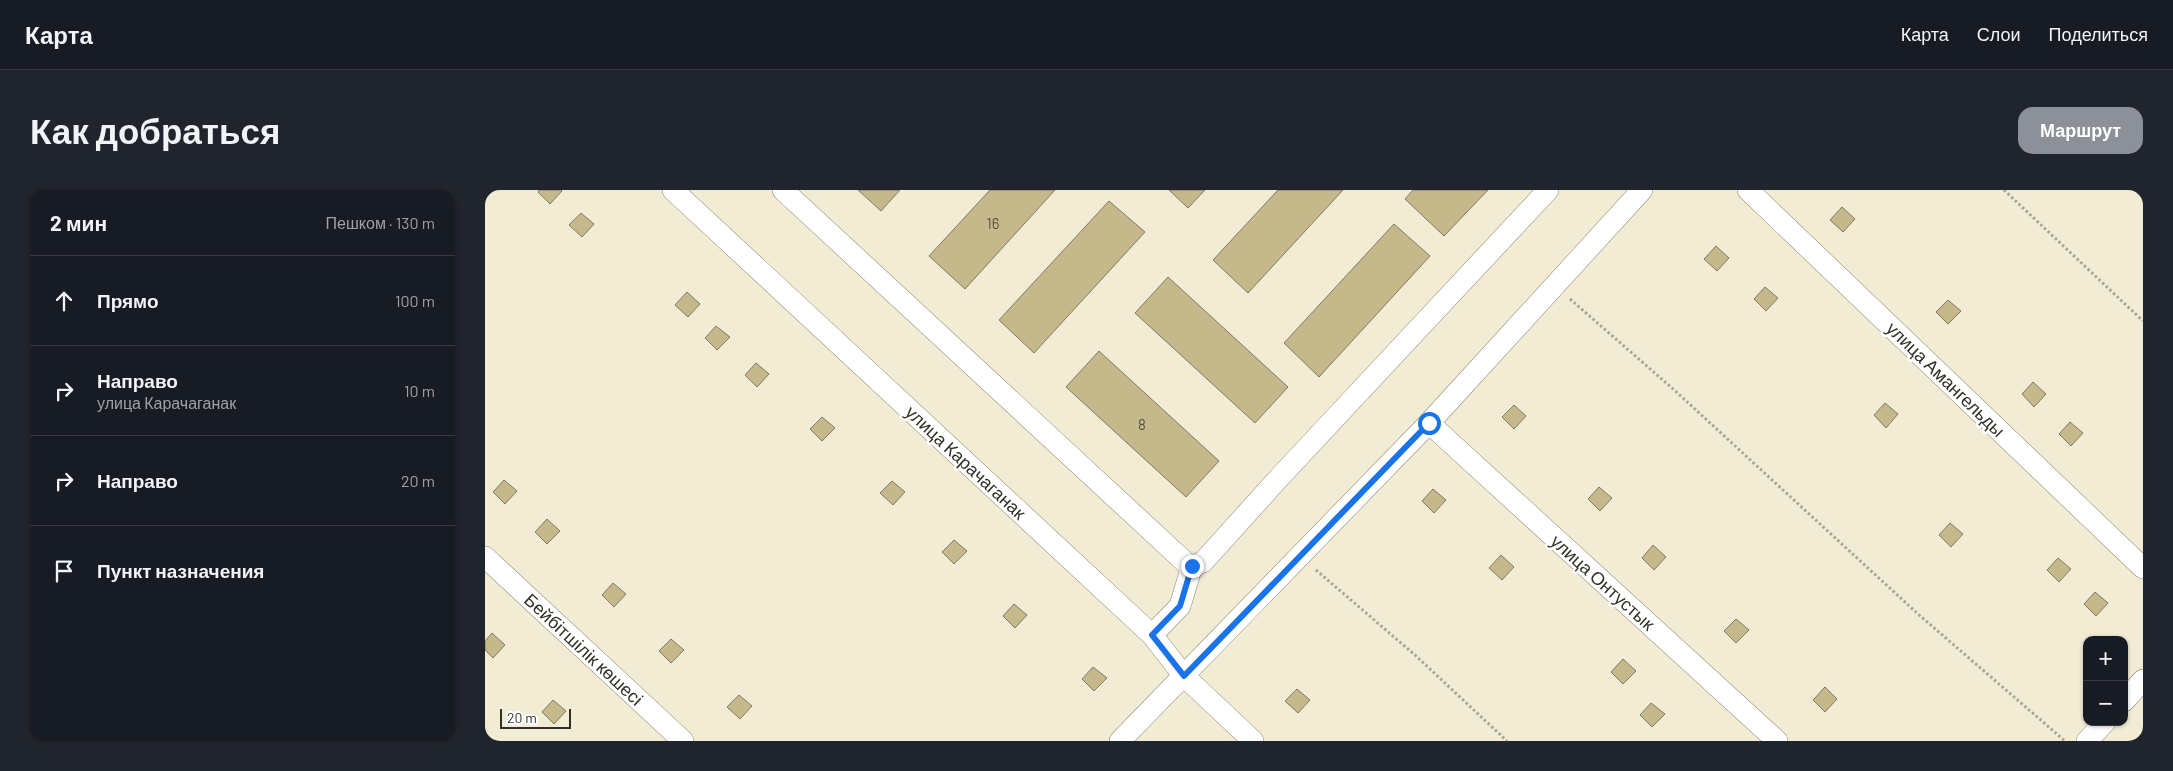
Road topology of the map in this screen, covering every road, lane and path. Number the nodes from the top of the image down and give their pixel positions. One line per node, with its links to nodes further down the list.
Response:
1 (673, 190): 14 (street, улица Карачаганак)
2 (783, 190): 12 (street)
3 (1548, 190): 12 (street)
4 (1642, 190): 7 (street)
5 (1748, 190): 13 (street, улица Амангельды)
6 (2005, 190): 8 (path)
7 (1555, 285): 9 (street); 24 (path)
8 (2143, 321)
9 (1429, 423): 10 (street); 23 (street, улица Онтустык)
10 (1300, 556): 15 (street); 22 (path)
11 (485, 557): 19 (street, Бейбітшілік көшесі)
12 (1192, 566): 14 (street)
13 (2143, 568)
14 (1152, 635): 15 (street, улица Карачаганак)
15 (1184, 676): 20 (street); 21 (street, улица Карачаганак)
16 (2143, 680): 17 (street)
17 (2128, 697)
18 (2101, 726): 25 (street)
19 (683, 741)
20 (1121, 741)
21 (1253, 741)
22 (1507, 741)
23 (1777, 741)
24 (2065, 741)
25 (2087, 741)

